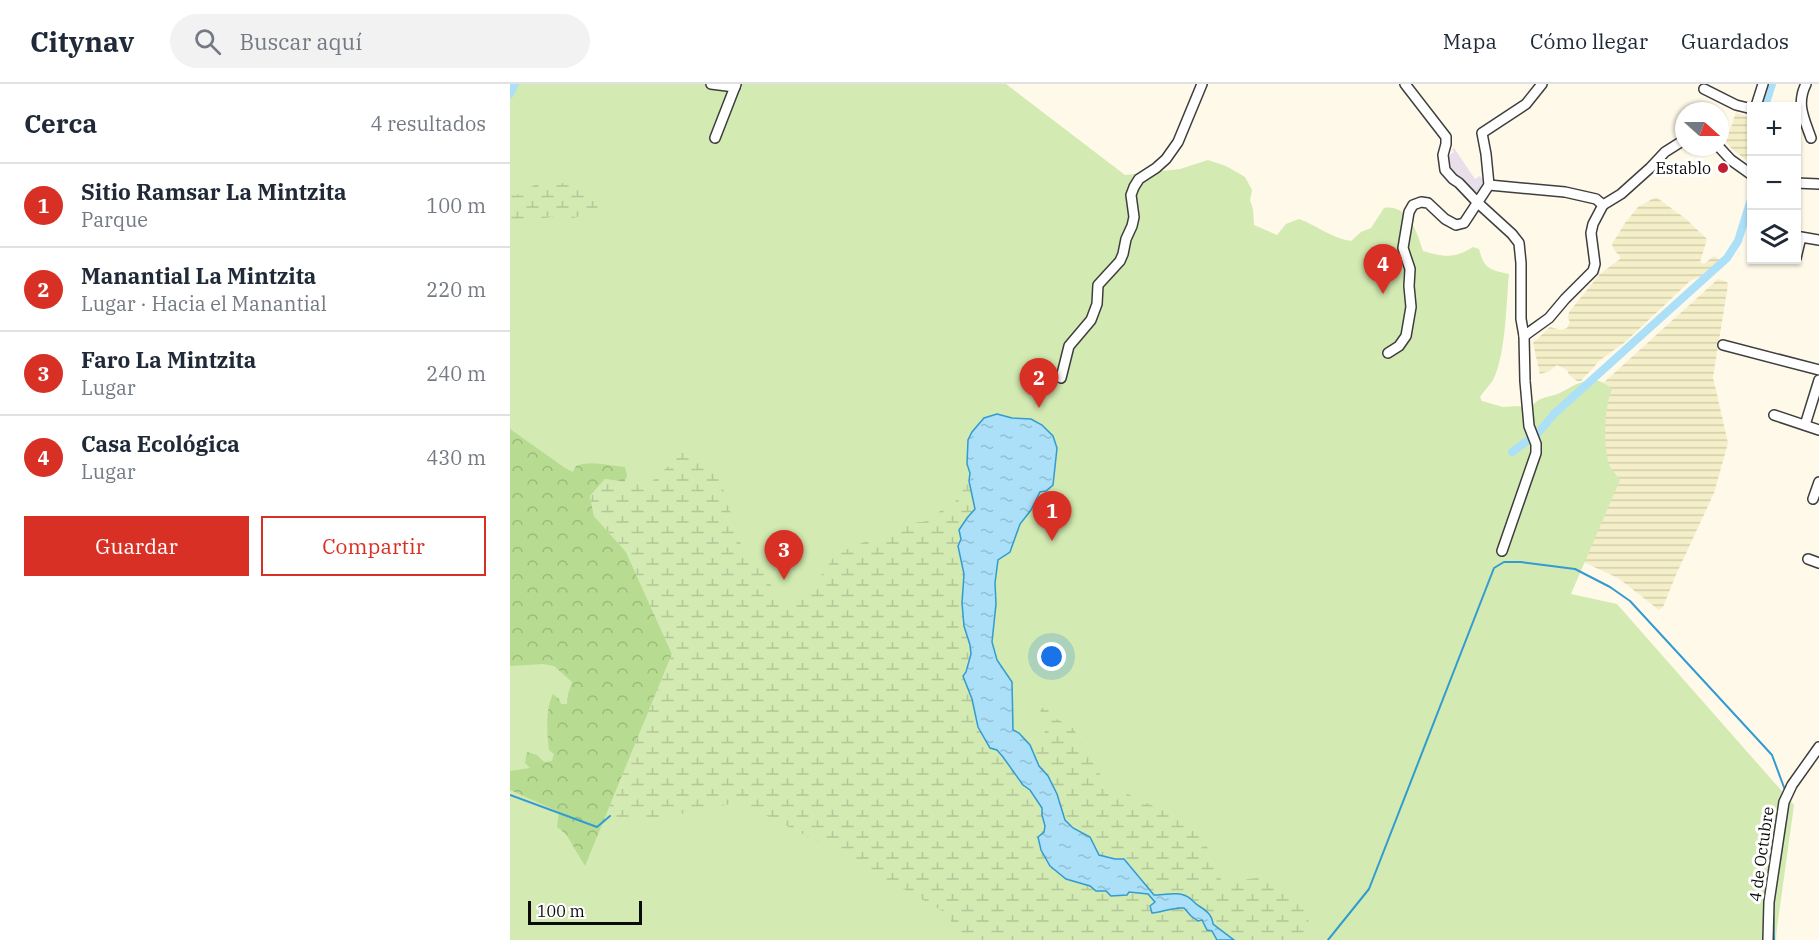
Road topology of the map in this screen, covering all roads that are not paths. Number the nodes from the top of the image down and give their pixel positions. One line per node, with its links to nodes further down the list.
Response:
1 (711, 84): 6 (street)
2 (1202, 84): 28 (street)
3 (1404, 84): 8 (street)
4 (1762, 84): 10 (street)
5 (1806, 84): 13 (street)
6 (735, 85): 12 (street)
7 (1538, 85): 19 (street)
8 (1414, 89): 20 (street)
9 (1704, 89): 11 (street)
10 (1757, 102)
11 (1747, 108)
12 (716, 138)
13 (1811, 138)
14 (1675, 146): 21 (street)
15 (1727, 156): 16 (street)
16 (1747, 171)
17 (1801, 183): 18 (street)
18 (1819, 184)
19 (1489, 185): 20 (street); 21 (street)
20 (1478, 203): 24 (street); 26 (street)
21 (1604, 206): 24 (street)
22 (1801, 237): 23 (street)
23 (1819, 240)
24 (1524, 336): 35 (street)
25 (1723, 345): 27 (street)
26 (1388, 353)
27 (1819, 370)
28 (1061, 378)
29 (1819, 380): 31 (street)
30 (1774, 415): 31 (street)
31 (1805, 425): 32 (street)
32 (1819, 430)
33 (1819, 482): 34 (street)
34 (1813, 499)
35 (1502, 551)
36 (1808, 559): 37 (street)
37 (1819, 563)
38 (1819, 747): 39 (street, 4 de Octubre)
39 (1768, 940)

